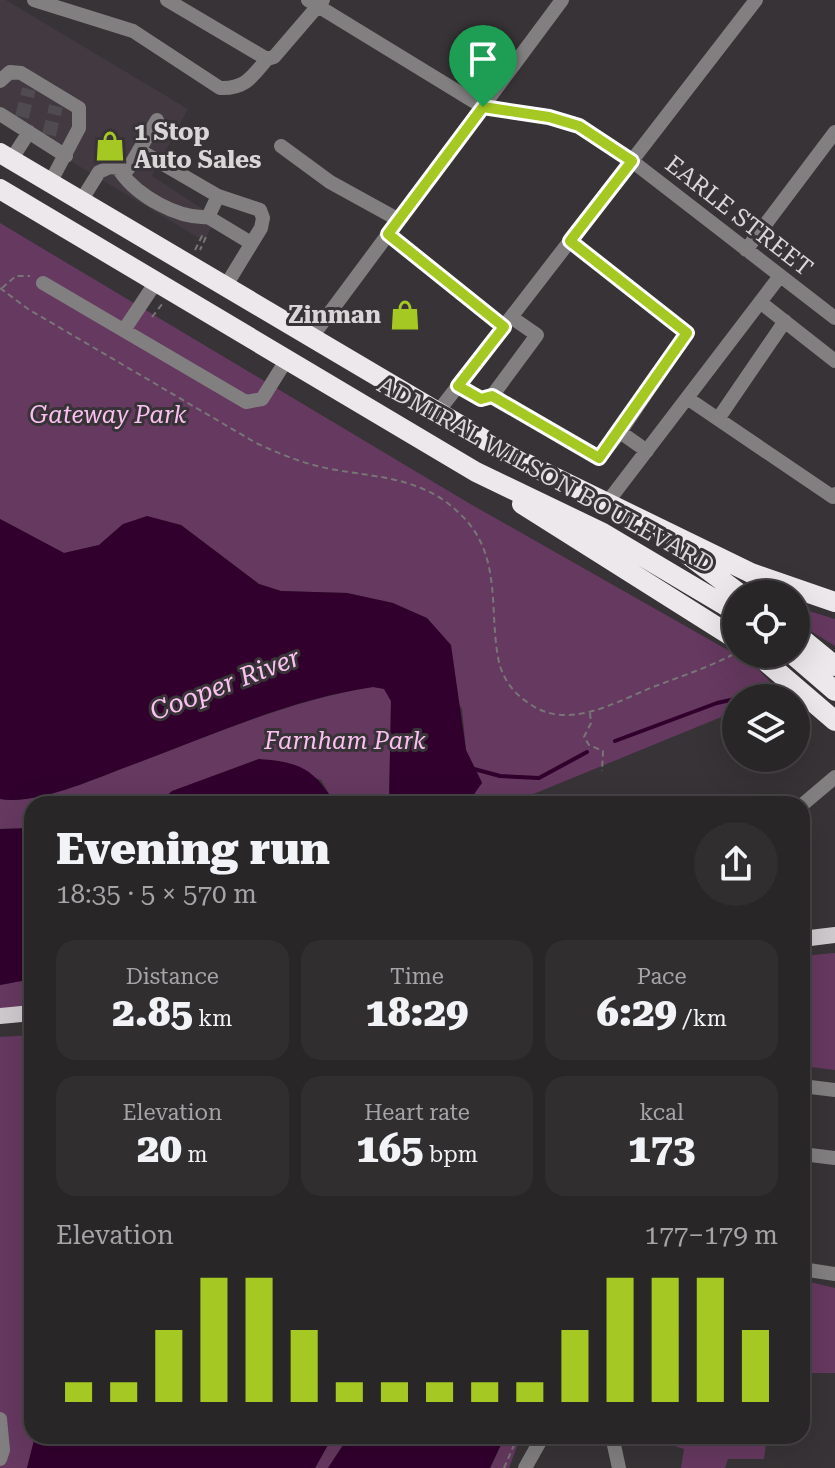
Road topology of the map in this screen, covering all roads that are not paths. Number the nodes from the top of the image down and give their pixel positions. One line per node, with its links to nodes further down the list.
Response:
1 (34, 0): 6 (street)
2 (167, 0): 6 (street)
3 (562, 0): 8 (street)
4 (756, 0): 17 (street)
5 (316, 2): 6 (street); 8 (street, EARLE STREET)
6 (267, 59)
7 (0, 81): 16 (street)
8 (483, 107): 17 (street, EARLE STREET); 24 (street)
9 (0, 114): 11 (street)
10 (157, 120): 14 (street)
11 (23, 125): 15 (street); 16 (street)
12 (835, 132): 28 (street)
13 (281, 146): 24 (street)
14 (139, 150): 18 (street); 21 (street)
15 (6, 156): 19 (highway, ADMIRAL WILSON BOULEVARD)
16 (66, 156): 19 (street)
17 (632, 161): 26 (street); 28 (street, EARLE STREET)
18 (120, 171): 22 (street); 23 (street)
19 (50, 183): 22 (highway, ADMIRAL WILSON BOULEVARD)
20 (0, 189): 30 (highway, ADMIRAL WILSON BOULEVARD)
21 (218, 196): 23 (street); 27 (street)
22 (81, 201): 32 (highway, ADMIRAL WILSON BOULEVARD)
23 (208, 217): 27 (street)
24 (399, 220): 25 (street)
25 (388, 234): 36 (street); 38 (street)
26 (570, 241): 36 (street); 46 (street)
27 (251, 243): 32 (street)
28 (746, 250): 29 (street, EARLE STREET)
29 (780, 276): 33 (street); 34 (street, EARLE STREET)
30 (156, 282): 37 (street); 39 (highway, ADMIRAL WILSON BOULEVARD)
31 (43, 283): 37 (street)
32 (225, 287): 38 (highway, ADMIRAL WILSON BOULEVARD)
33 (760, 302): 35 (street); 43 (street)
34 (835, 318)
35 (785, 321): 40 (street); 45 (street)
36 (508, 322): 41 (street); 42 (street)
37 (124, 330): 39 (street)
38 (311, 338): 44 (highway, ADMIRAL WILSON BOULEVARD)
39 (287, 359): 48 (highway, ADMIRAL WILSON BOULEVARD)
40 (835, 361)
41 (458, 386): 42 (street); 44 (street)
42 (492, 396): 46 (street)
43 (687, 398): 45 (street); 47 (street)
44 (437, 413): 50 (highway, ADMIRAL WILSON BOULEVARD)
45 (718, 419): 49 (street)
46 (620, 432): 47 (street)
47 (647, 451): 50 (street)
48 (476, 472): 54 (highway, ADMIRAL WILSON BOULEVARD); 55 (highway)
49 (835, 494)
50 (606, 504): 51 (highway, ADMIRAL WILSON BOULEVARD)
51 (658, 530): 52 (highway); 53 (highway, ADMIRAL WILSON BOULEVARD)
52 (722, 582)
53 (835, 602)
54 (722, 604)
55 (722, 630)
56 (810, 645): 57 (highway)
57 (835, 666)
58 (775, 668): 61 (highway)
59 (810, 668): 60 (highway)
60 (834, 690)
61 (835, 721)
62 (835, 777): 63 (street)
63 (810, 798)
64 (835, 935): 65 (main road)
65 (810, 938)
66 (24, 1014): 67 (main road)
67 (0, 1016)
68 (810, 1087): 69 (street)
69 (835, 1090)
70 (810, 1155): 71 (street)
71 (835, 1158)
72 (810, 1270): 73 (street)
73 (835, 1274)
74 (0, 1419): 77 (street)
75 (538, 1444): 78 (street)
76 (614, 1444): 79 (street)
77 (0, 1459)
78 (525, 1468)
79 (619, 1468)

